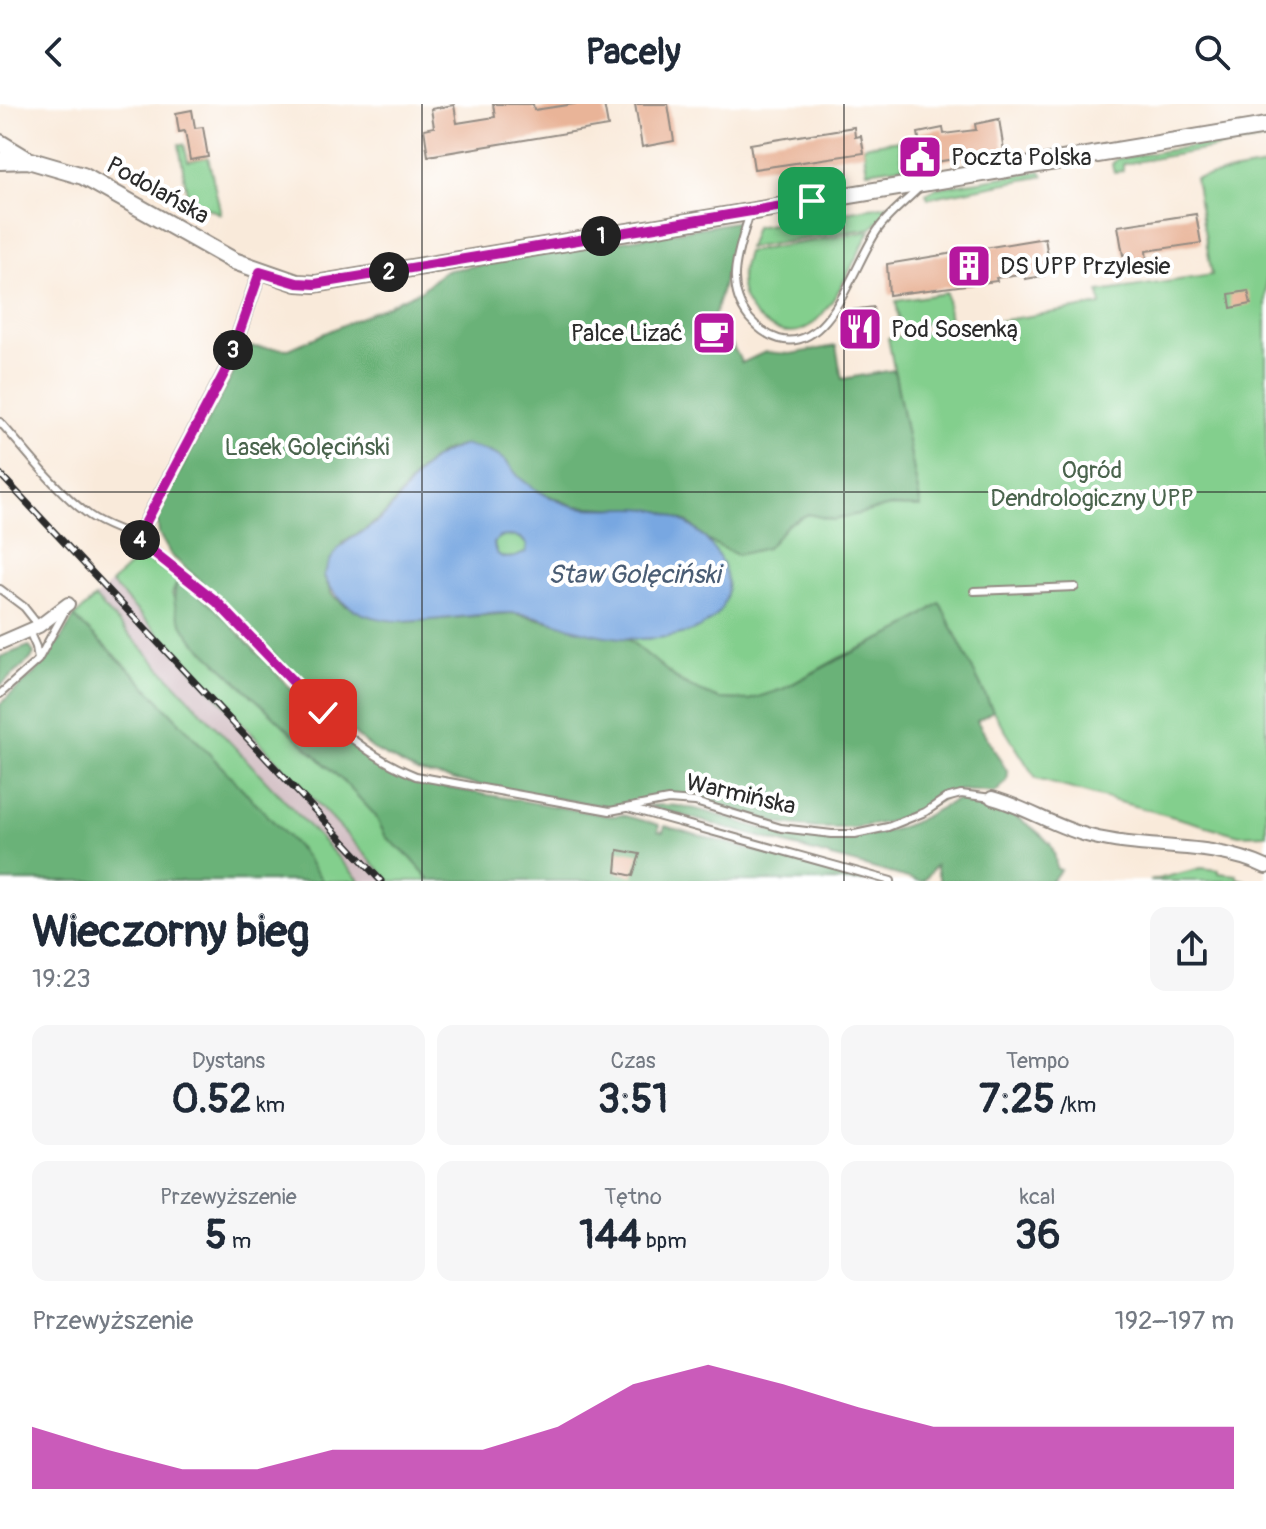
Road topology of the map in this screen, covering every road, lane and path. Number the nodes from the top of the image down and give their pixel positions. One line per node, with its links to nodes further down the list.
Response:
1 (1266, 126): 5 (street, Podolańska)
2 (0, 143): 3 (street, Podolańska)
3 (28, 160): 4 (street, Podolańska); 7 (street, Podolańska)
4 (0, 161)
5 (923, 183): 6 (street, Podolańska); 6 (lane)
6 (751, 211): 7 (street, Podolańska)
7 (260, 272): 9 (street)
8 (0, 422): 9 (lane, Warmińska)
9 (137, 539): 19 (lane, Warmińska)
10 (1075, 587): 12 (lane)
11 (0, 589): 14 (lane)
12 (974, 591)
13 (68, 604): 14 (street); 16 (lane)
14 (34, 628): 15 (street); 16 (lane)
15 (0, 643)
16 (38, 660): 17 (lane)
17 (0, 694)
18 (992, 798): 19 (lane, Warmińska); 20 (street, Warmińska)
19 (628, 807): 21 (lane)
20 (1266, 867)
21 (891, 881)

